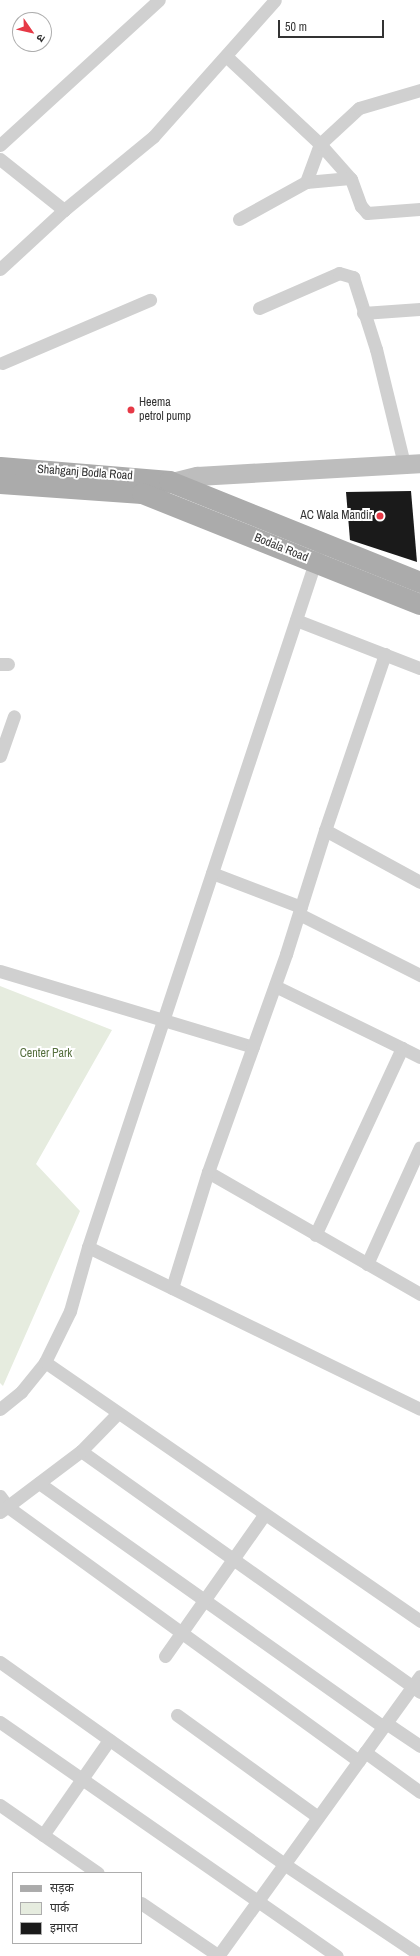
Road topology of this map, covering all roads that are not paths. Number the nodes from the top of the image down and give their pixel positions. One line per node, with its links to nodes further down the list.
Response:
1 (159, 0): 6 (street)
2 (273, 1): 3 (street)
3 (227, 57): 5 (street); 11 (street)
4 (420, 90): 5 (street)
5 (320, 144): 8 (street); 9 (street)
6 (0, 145)
7 (0, 159): 11 (street)
8 (350, 178): 9 (street); 10 (street)
9 (306, 182): 12 (street)
10 (420, 209)
11 (64, 210): 13 (street)
12 (239, 218)
13 (0, 269)
14 (150, 300): 18 (street)
15 (259, 308): 17 (street)
16 (420, 309): 17 (street)
17 (363, 313): 19 (street)
18 (1, 364)
19 (412, 464): 21 (street)
20 (0, 468): 21 (main road, Shahganj Bodla Road)
21 (169, 481): 23 (street); 24 (main road, Bodala Road)
22 (0, 483): 23 (main road, Shahganj Bodla Road)
23 (142, 493): 24 (main road, Bodala Road)
24 (318, 552): 25 (main road, Bodala Road); 26 (main road, Bodala Road); 27 (street)
25 (420, 582)
26 (420, 604)
27 (296, 620): 28 (street); 33 (street)
28 (385, 654): 29 (street); 32 (street)
29 (420, 668)
30 (14, 716): 31 (street)
31 (0, 756)
32 (325, 830): 34 (street); 35 (street)
33 (212, 873): 35 (street); 39 (street)
34 (420, 882)
35 (300, 911): 37 (street); 38 (street)
36 (0, 971): 39 (street)
37 (420, 975)
38 (275, 986): 40 (street); 41 (street)
39 (166, 1019): 40 (street); 46 (street)
40 (253, 1047): 44 (street)
41 (402, 1048): 42 (street); 45 (street)
42 (420, 1057)
43 (420, 1147): 47 (street)
44 (208, 1172): 45 (street); 48 (street)
45 (316, 1235): 47 (street)
46 (88, 1247): 48 (street); 50 (street)
47 (368, 1264): 49 (street)
48 (172, 1288): 52 (street)
49 (420, 1294)
50 (44, 1362): 51 (street); 53 (street)
51 (0, 1409)
52 (420, 1409)
53 (117, 1414): 54 (street); 58 (street)
54 (81, 1451): 55 (street); 59 (street)
55 (39, 1483): 57 (street); 60 (street)
56 (0, 1496): 57 (street)
57 (4, 1510): 62 (street)
58 (264, 1515): 59 (street); 61 (street)
59 (234, 1558): 60 (street); 65 (street)
60 (204, 1600): 62 (street); 68 (street)
61 (420, 1621)
62 (182, 1631): 63 (street); 71 (street)
63 (165, 1656)
64 (0, 1662): 69 (street)
65 (418, 1685): 68 (street)
66 (177, 1715): 75 (street)
67 (0, 1722): 72 (street)
68 (385, 1725): 70 (street); 71 (street)
69 (109, 1740): 72 (street); 77 (street)
70 (420, 1746)
71 (362, 1756): 73 (street); 75 (street)
72 (82, 1779): 76 (street); 79 (street)
73 (420, 1792)
74 (0, 1806): 76 (street)
75 (318, 1817): 77 (street)
76 (43, 1835): 78 (street)
77 (284, 1864): 79 (street); 81 (street)
78 (97, 1872)
79 (257, 1902): 82 (street); 83 (street)
80 (142, 1904): 82 (street)
81 (420, 1955)
82 (219, 1956)
83 (337, 1956)

